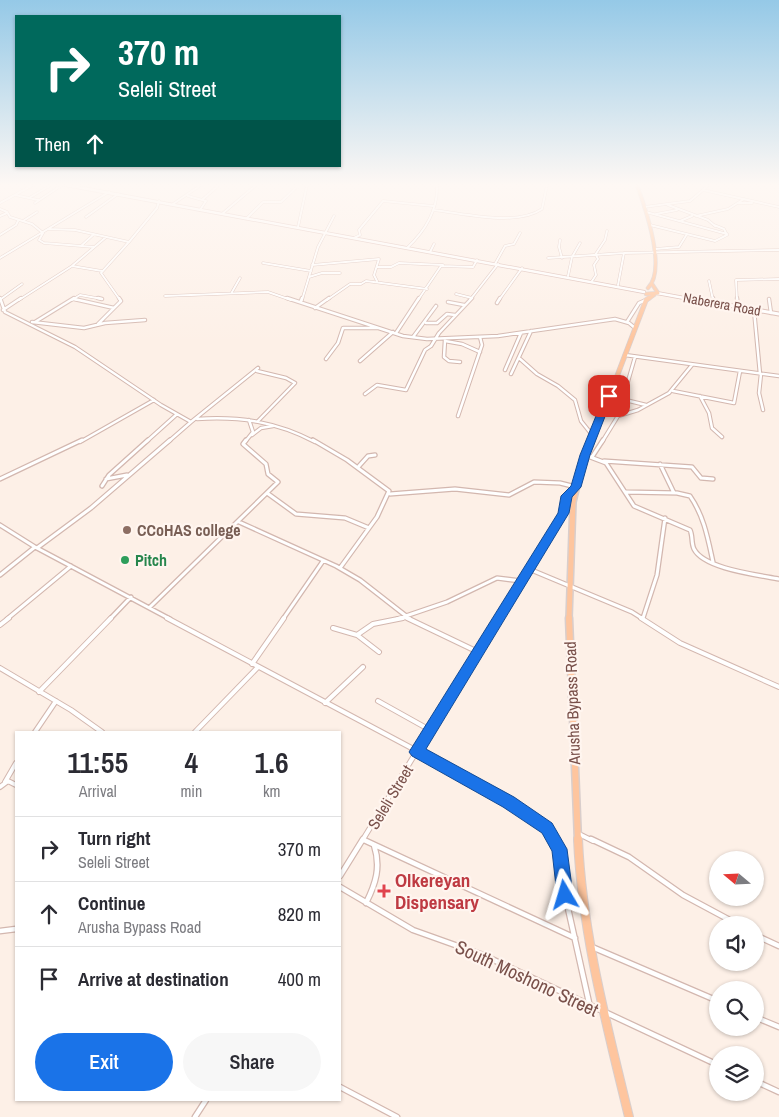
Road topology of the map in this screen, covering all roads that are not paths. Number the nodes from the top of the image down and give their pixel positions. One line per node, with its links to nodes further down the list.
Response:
1 (33, 237): 30 (street)
2 (41, 237): 21 (street)
3 (90, 237): 21 (street)
4 (102, 237): 15 (street)
5 (133, 237): 18 (street)
6 (321, 237): 38 (street)
7 (349, 237): 16 (street, Naberera Road)
8 (417, 237): 23 (street)
9 (518, 237): 35 (street)
10 (606, 237): 28 (street)
11 (653, 237): 24 (main road)
12 (685, 237): 24 (street)
13 (700, 237): 14 (street)
14 (722, 237)
15 (106, 238): 18 (street); 22 (street)
16 (354, 238): 23 (street, Naberera Road)
17 (560, 240): 32 (street)
18 (129, 242): 41 (street)
19 (580, 243): 29 (street)
20 (434, 244): 26 (street)
21 (80, 246): 22 (street)
22 (94, 247): 37 (street)
23 (407, 248): 26 (street, Naberera Road)
24 (656, 250): 25 (street); 27 (street); 55 (main road)
25 (779, 250)
26 (430, 252): 33 (street, Naberera Road)
27 (624, 253): 28 (street); 52 (street)
28 (595, 255): 29 (street); 48 (street)
29 (572, 257): 32 (street); 44 (street)
30 (0, 258)
31 (548, 258): 32 (street)
32 (562, 258)
33 (477, 260): 35 (street, Naberera Road); 36 (street)
34 (263, 263): 42 (street)
35 (496, 264): 40 (street, Naberera Road); 58 (street)
36 (443, 265): 39 (street); 53 (street)
37 (72, 266): 41 (street); 73 (street)
38 (312, 266): 39 (street); 42 (street)
39 (378, 266): 50 (street)
40 (522, 268): 44 (street, Naberera Road); 65 (street)
41 (102, 271): 71 (street)
42 (311, 271): 45 (street)
43 (340, 273): 45 (street)
44 (568, 276): 48 (street, Naberera Road)
45 (309, 277): 63 (street)
46 (240, 278): 54 (street)
47 (779, 279): 69 (street)
48 (592, 281): 52 (street, Naberera Road)
49 (710, 281): 66 (street)
50 (379, 282): 53 (street); 70 (street)
51 (22, 284): 62 (street)
52 (618, 285): 55 (street, Naberera Road)
53 (426, 289): 86 (street)
54 (232, 293): 57 (street); 63 (street)
55 (650, 293): 66 (street, Naberera Road); 78 (main road, Arusha Bypass Road); 80 (street)
56 (456, 294): 58 (street)
57 (164, 296)
58 (472, 298): 67 (street)
59 (73, 299): 60 (street); 71 (street); 79 (street)
60 (102, 299)
61 (769, 299): 74 (street)
62 (0, 300): 73 (street)
63 (302, 301): 70 (street)
64 (448, 302): 67 (street)
65 (497, 303)
66 (714, 303): 69 (street, Naberera Road)
67 (465, 305): 76 (street)
68 (436, 306): 81 (street)
69 (738, 307): 72 (street, Naberera Road)
70 (315, 308): 83 (street)
71 (115, 309): 82 (street)
72 (754, 310): 74 (street, Naberera Road); 103 (street)
73 (3, 312): 79 (street)
74 (771, 313): 75 (street, Naberera Road)
75 (779, 314)
76 (455, 315): 81 (street); 90 (street)
77 (145, 320): 82 (street)
78 (638, 320): 80 (street); 84 (main road, Arusha Bypass Road)
79 (33, 322): 82 (street); 109 (street)
80 (628, 322): 84 (street); 85 (street)
81 (424, 324): 89 (street)
82 (95, 326)
83 (383, 328): 86 (street); 96 (street)
84 (635, 328): 93 (main road, Arusha Bypass Road)
85 (531, 331): 87 (street); 95 (street)
86 (395, 332): 89 (street); 97 (street)
87 (521, 332): 88 (street); 100 (street)
88 (480, 336): 91 (street); 92 (street)
89 (413, 338): 90 (street)
90 (436, 339): 91 (street); 106 (street)
91 (445, 340): 92 (street); 98 (street)
92 (480, 352): 114 (street)
93 (625, 355): 94 (street); 107 (main road, Arusha Bypass Road)
94 (635, 357): 99 (street); 110 (street)
95 (519, 358): 102 (street); 121 (street)
96 (326, 359)
97 (360, 361)
98 (460, 362)
99 (693, 364): 101 (street); 105 (street)
100 (505, 370)
101 (740, 371): 103 (street); 108 (street)
102 (511, 374)
103 (760, 374): 104 (street); 112 (street)
104 (779, 376)
105 (673, 391): 108 (street); 111 (street)
106 (365, 394)
107 (609, 396): 110 (street); 121 (main road, Arusha Bypass Road)
108 (699, 396): 123 (street)
109 (154, 400): 113 (street); 131 (street)
110 (624, 401): 111 (street); 115 (street)
111 (646, 405): 115 (street)
112 (763, 410)
113 (176, 415): 119 (street); 132 (street)
114 (458, 416)
115 (618, 416): 126 (street)
116 (197, 419): 117 (street); 118 (street); 119 (street)
117 (249, 420): 118 (street); 122 (street)
118 (257, 421): 120 (street)
119 (191, 422): 130 (street)
120 (276, 426): 122 (street); 129 (street)
121 (592, 436): 125 (main road, Arusha Bypass Road)
122 (250, 437): 137 (street)
123 (722, 437)
124 (375, 455): 129 (street)
125 (585, 455): 126 (street); 135 (main road, Arusha Bypass Road)
126 (592, 457): 127 (street)
127 (603, 461): 128 (street); 136 (street)
128 (660, 463): 133 (street); 138 (street)
129 (359, 466): 139 (street)
130 (130, 474): 132 (street); 144 (street)
131 (0, 479)
132 (106, 479): 134 (street)
133 (713, 479)
134 (102, 486)
135 (576, 487): 139 (street); 149 (street, Seleli Street); 153 (main road, Arusha Bypass Road)
136 (625, 492): 138 (street); 140 (street)
137 (267, 493): 141 (street); 143 (street)
138 (674, 493): 146 (street)
139 (390, 494): 143 (street)
140 (665, 518): 146 (street); 157 (street)
141 (239, 522): 145 (street); 155 (street)
142 (0, 525): 144 (street)
143 (369, 528): 148 (street)
144 (36, 547): 147 (street); 150 (street)
145 (322, 561): 148 (street); 163 (street)
146 (712, 562): 151 (street)
147 (71, 566): 154 (street); 158 (street)
148 (340, 568): 156 (street)
149 (529, 569): 152 (street, Seleli Street); 153 (street)
150 (0, 575)
151 (779, 579)
152 (521, 581): 156 (street); 162 (street, Seleli Street)
153 (570, 586): 157 (street); 181 (main road, Arusha Bypass Road)
154 (131, 597): 155 (street); 168 (street)
155 (150, 608): 163 (street)
156 (406, 617): 160 (street); 162 (street)
157 (642, 618): 167 (street)
158 (0, 625)
159 (333, 628): 160 (street)
160 (357, 634): 161 (street)
161 (379, 652)
162 (478, 652): 172 (street, Seleli Street)
163 (252, 664): 164 (street)
164 (258, 667): 171 (street); 175 (street)
165 (363, 667): 171 (street)
166 (0, 668): 168 (street)
167 (779, 687)
168 (39, 692): 170 (street)
169 (378, 700): 172 (street)
170 (56, 701): 173 (street); 174 (street)
171 (325, 703): 176 (street)
172 (430, 730): 176 (street, Seleli Street)
173 (36, 731)
174 (101, 731)
175 (196, 731)
176 (416, 752): 182 (street, Seleli Street); 190 (street)
177 (15, 765): 178 (street)
178 (5, 782): 179 (street); 180 (street)
179 (15, 785)
180 (0, 787)
181 (577, 832): 187 (street); 192 (main road, Arusha Bypass Road)
182 (364, 840): 183 (street); 184 (street, Seleli Street)
183 (374, 845): 186 (street); 190 (street)
184 (341, 874)
185 (341, 888): 186 (street, South Moshono Street)
186 (366, 902): 195 (street, South Moshono Street)
187 (722, 916)
188 (15, 929): 189 (street)
189 (0, 931)
190 (575, 938): 195 (street)
191 (764, 939): 193 (street)
192 (591, 946): 194 (street); 196 (main road, Arusha Bypass Road)
193 (779, 946)
194 (709, 996)
195 (590, 1007): 196 (street, South Moshono Street)
196 (604, 1014): 199 (street, South Moshono Street); 206 (main road, Arusha Bypass Road)
197 (764, 1020): 198 (street)
198 (779, 1026)
199 (709, 1060)
200 (764, 1085): 202 (street)
201 (341, 1088): 205 (street)
202 (779, 1092)
203 (205, 1101): 204 (street)
204 (195, 1117)
205 (398, 1117)
206 (629, 1117)

